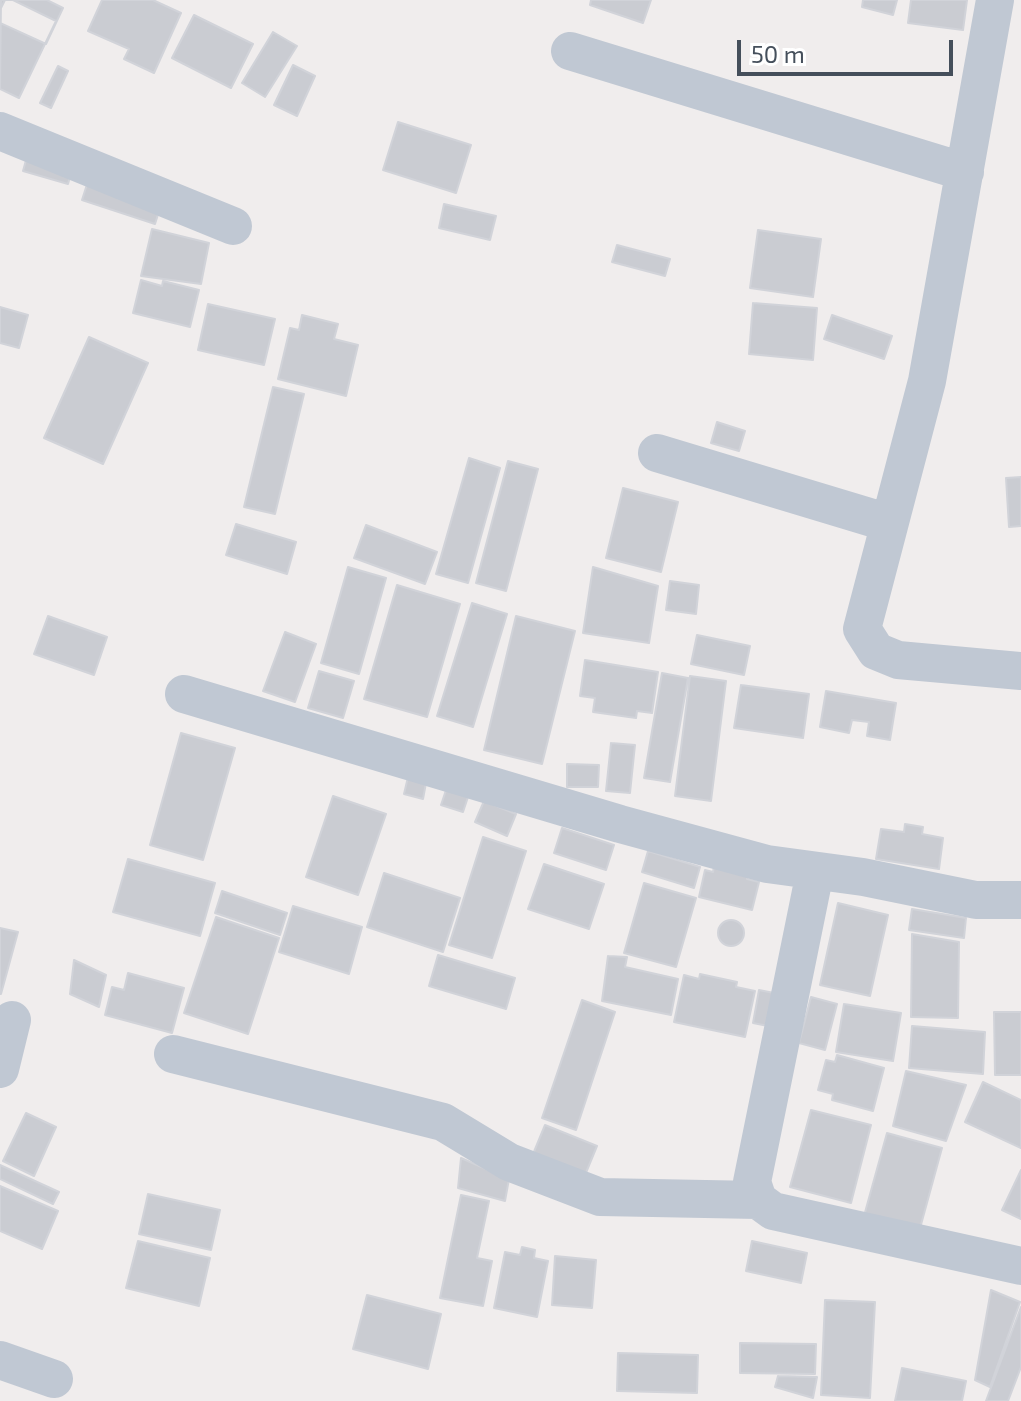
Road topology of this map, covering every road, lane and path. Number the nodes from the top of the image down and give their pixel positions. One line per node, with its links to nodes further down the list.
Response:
1 (995, 0): 4 (street)
2 (570, 51): 4 (street)
3 (0, 131): 5 (street)
4 (965, 172): 7 (street)
5 (233, 226)
6 (657, 453): 7 (street)
7 (889, 523): 8 (street)
8 (1021, 671)
9 (184, 694): 10 (street)
10 (815, 872): 11 (street); 15 (street)
11 (1021, 900)
12 (12, 1020): 14 (street)
13 (173, 1054): 15 (street)
14 (0, 1069)
15 (758, 1200): 16 (street)
16 (1021, 1266)
17 (0, 1360): 18 (street)
18 (54, 1379)

